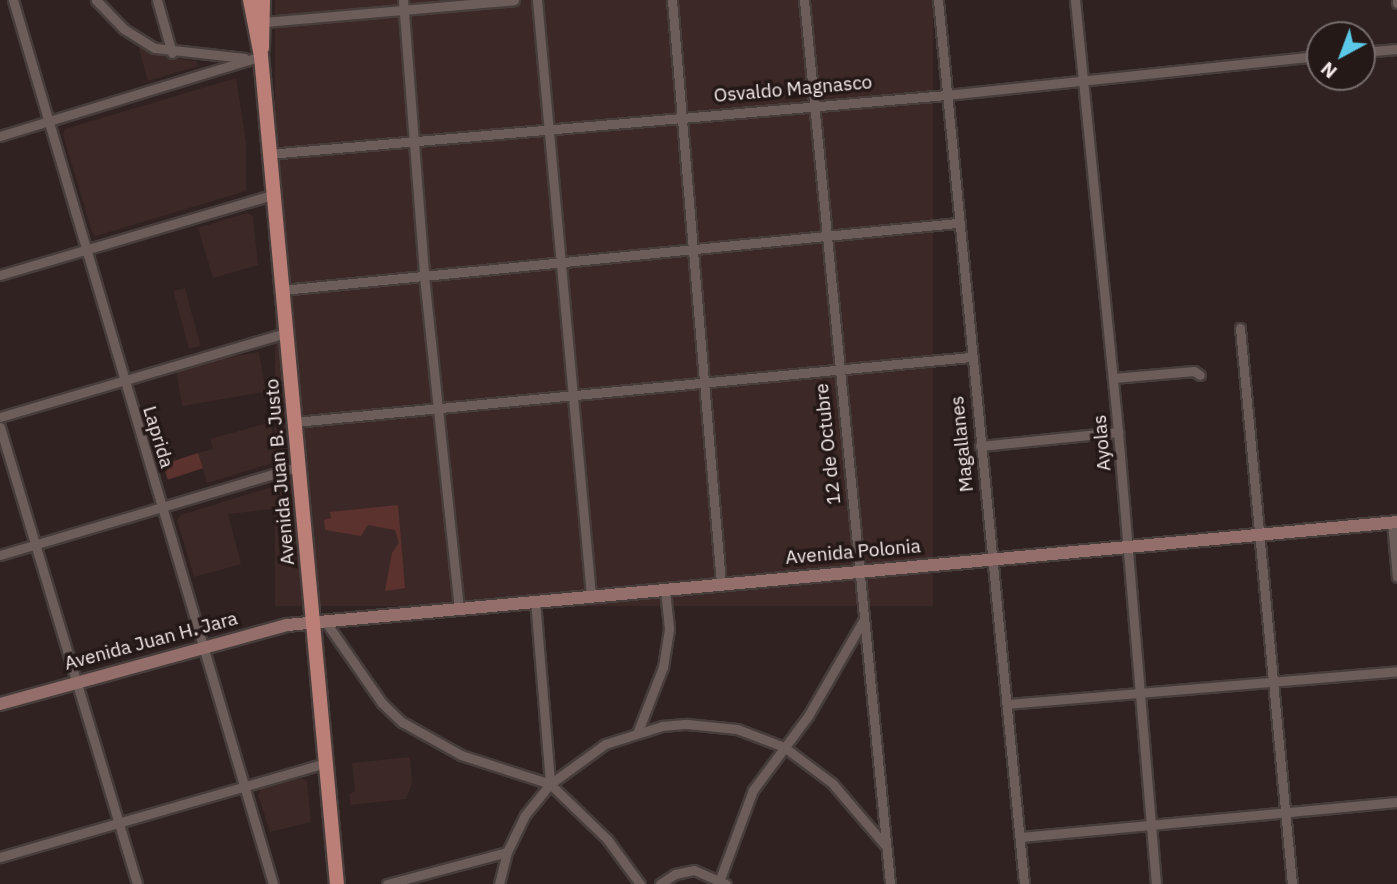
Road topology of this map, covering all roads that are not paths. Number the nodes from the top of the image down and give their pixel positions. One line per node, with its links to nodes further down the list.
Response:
1 (13, 0): 23 (street, Laprida)
2 (96, 0): 16 (street)
3 (157, 0): 16 (street)
4 (250, 0): 17 (main road, Avenida Juan B. Justo)
5 (263, 0): 13 (main road, Avenida Juan B. Justo)
6 (514, 0): 12 (street)
7 (537, 0): 24 (street)
8 (672, 0): 22 (street)
9 (804, 0): 21 (street, 12 de Octubre)
10 (938, 0): 20 (street, Magallanes)
11 (1075, 0): 19 (street, Ayolas)
12 (404, 5): 13 (street); 26 (street)
13 (265, 22): 17 (main road, Avenida Juan B. Justo)
14 (1397, 49): 15 (street)
15 (1376, 51)
16 (172, 53): 17 (street)
17 (253, 57): 23 (street); 27 (main road, Avenida Juan B. Justo)
18 (1306, 57): 19 (street, Osvaldo Magnasco)
19 (1084, 78): 20 (street, Osvaldo Magnasco); 42 (street, Ayolas)
20 (946, 95): 21 (street, Osvaldo Magnasco); 29 (street, Magallanes)
21 (813, 104): 22 (street, Osvaldo Magnasco); 30 (street, 12 de Octubre)
22 (679, 116): 24 (street, Osvaldo Magnasco); 31 (street)
23 (46, 122): 25 (street); 32 (street, Laprida)
24 (548, 128): 26 (street, Osvaldo Magnasco); 33 (street)
25 (0, 136)
26 (413, 141): 27 (street, Osvaldo Magnasco); 35 (street)
27 (268, 154): 28 (main road, Avenida Juan B. Justo)
28 (272, 195): 32 (street); 36 (main road, Avenida Juan B. Justo)
29 (957, 223): 30 (street); 39 (street, Magallanes)
30 (824, 236): 31 (street); 40 (street, 12 de Octubre)
31 (691, 249): 33 (street); 44 (street)
32 (84, 251): 34 (street); 43 (street, Laprida)
33 (560, 262): 35 (street); 45 (street)
34 (0, 275)
35 (424, 276): 36 (street); 46 (street)
36 (282, 290): 38 (main road, Avenida Juan B. Justo)
37 (1240, 328): 55 (street)
38 (286, 333): 43 (street); 48 (main road, Avenida Juan B. Justo)
39 (970, 357): 40 (street); 51 (street, Magallanes)
40 (838, 370): 44 (street); 60 (street, 12 de Octubre)
41 (1200, 375): 42 (street)
42 (1113, 378): 50 (street, Ayolas)
43 (123, 381): 47 (street); 53 (street, Laprida)
44 (702, 383): 45 (street); 62 (street)
45 (572, 395): 46 (street); 64 (street)
46 (437, 408): 48 (street); 66 (street)
47 (0, 417)
48 (295, 422): 52 (main road, Avenida Juan B. Justo)
49 (0, 427): 56 (street)
50 (1118, 432): 51 (street); 57 (street, Ayolas)
51 (980, 446): 59 (street, Magallanes)
52 (300, 466): 53 (street); 68 (main road, Avenida Juan B. Justo)
53 (161, 508): 56 (street); 69 (street, Laprida)
54 (1395, 526): 55 (main road, Avenida Polonia); 61 (street)
55 (1259, 535): 57 (main road, Avenida Polonia); 71 (street)
56 (35, 545): 58 (street); 72 (street)
57 (1128, 547): 59 (main road, Avenida Polonia); 73 (street, Ayolas)
58 (0, 555)
59 (990, 559): 60 (main road, Avenida Polonia); 75 (street, Magallanes)
60 (860, 571): 62 (main road, Avenida Polonia); 67 (street, 12 de Octubre)
61 (1397, 577)
62 (721, 584): 63 (main road, Avenida Polonia)
63 (665, 589): 64 (main road, Avenida Polonia); 76 (street)
64 (591, 596): 65 (main road, Avenida Polonia)
65 (535, 600): 66 (main road, Avenida Polonia); 79 (street)
66 (459, 608): 68 (main road, Avenida Polonia)
67 (864, 617): 77 (street); 86 (street, 12 de Octubre)
68 (319, 622): 69 (main road, Avenida Juan H. Jara); 78 (main road, Avenida Juan B. Justo); 79 (street)
69 (201, 645): 72 (main road, Avenida Juan H. Jara); 80 (street, Laprida)
70 (1397, 671): 71 (street)
71 (1274, 678): 73 (street); 82 (street)
72 (75, 681): 74 (main road, Avenida Juan H. Jara); 83 (street)
73 (1140, 691): 75 (street); 84 (street, Ayolas)
74 (0, 704)
75 (1007, 704): 85 (street, Magallanes)
76 (638, 731): 77 (street); 79 (street)
77 (784, 747): 86 (street); 89 (street)
78 (325, 763): 80 (street); 92 (main road, Avenida Juan B. Justo)
79 (550, 784): 87 (street); 95 (street)
80 (246, 785): 83 (street); 91 (street, Laprida)
81 (1397, 802): 82 (street)
82 (1287, 813): 84 (street); 100 (street)
83 (118, 822): 88 (street); 90 (street)
84 (1152, 825): 85 (street); 99 (street, Ayolas)
85 (1020, 838): 98 (street, Magallanes)
86 (886, 846): 97 (street, 12 de Octubre)
87 (507, 852): 93 (street); 94 (street)
88 (0, 858)
89 (723, 881): 96 (street)
90 (137, 884)
91 (273, 884)
92 (337, 884)
93 (387, 884)
94 (499, 884)
95 (640, 884)
96 (660, 884)
97 (890, 884)
98 (1024, 884)
99 (1156, 884)
100 (1292, 884)

